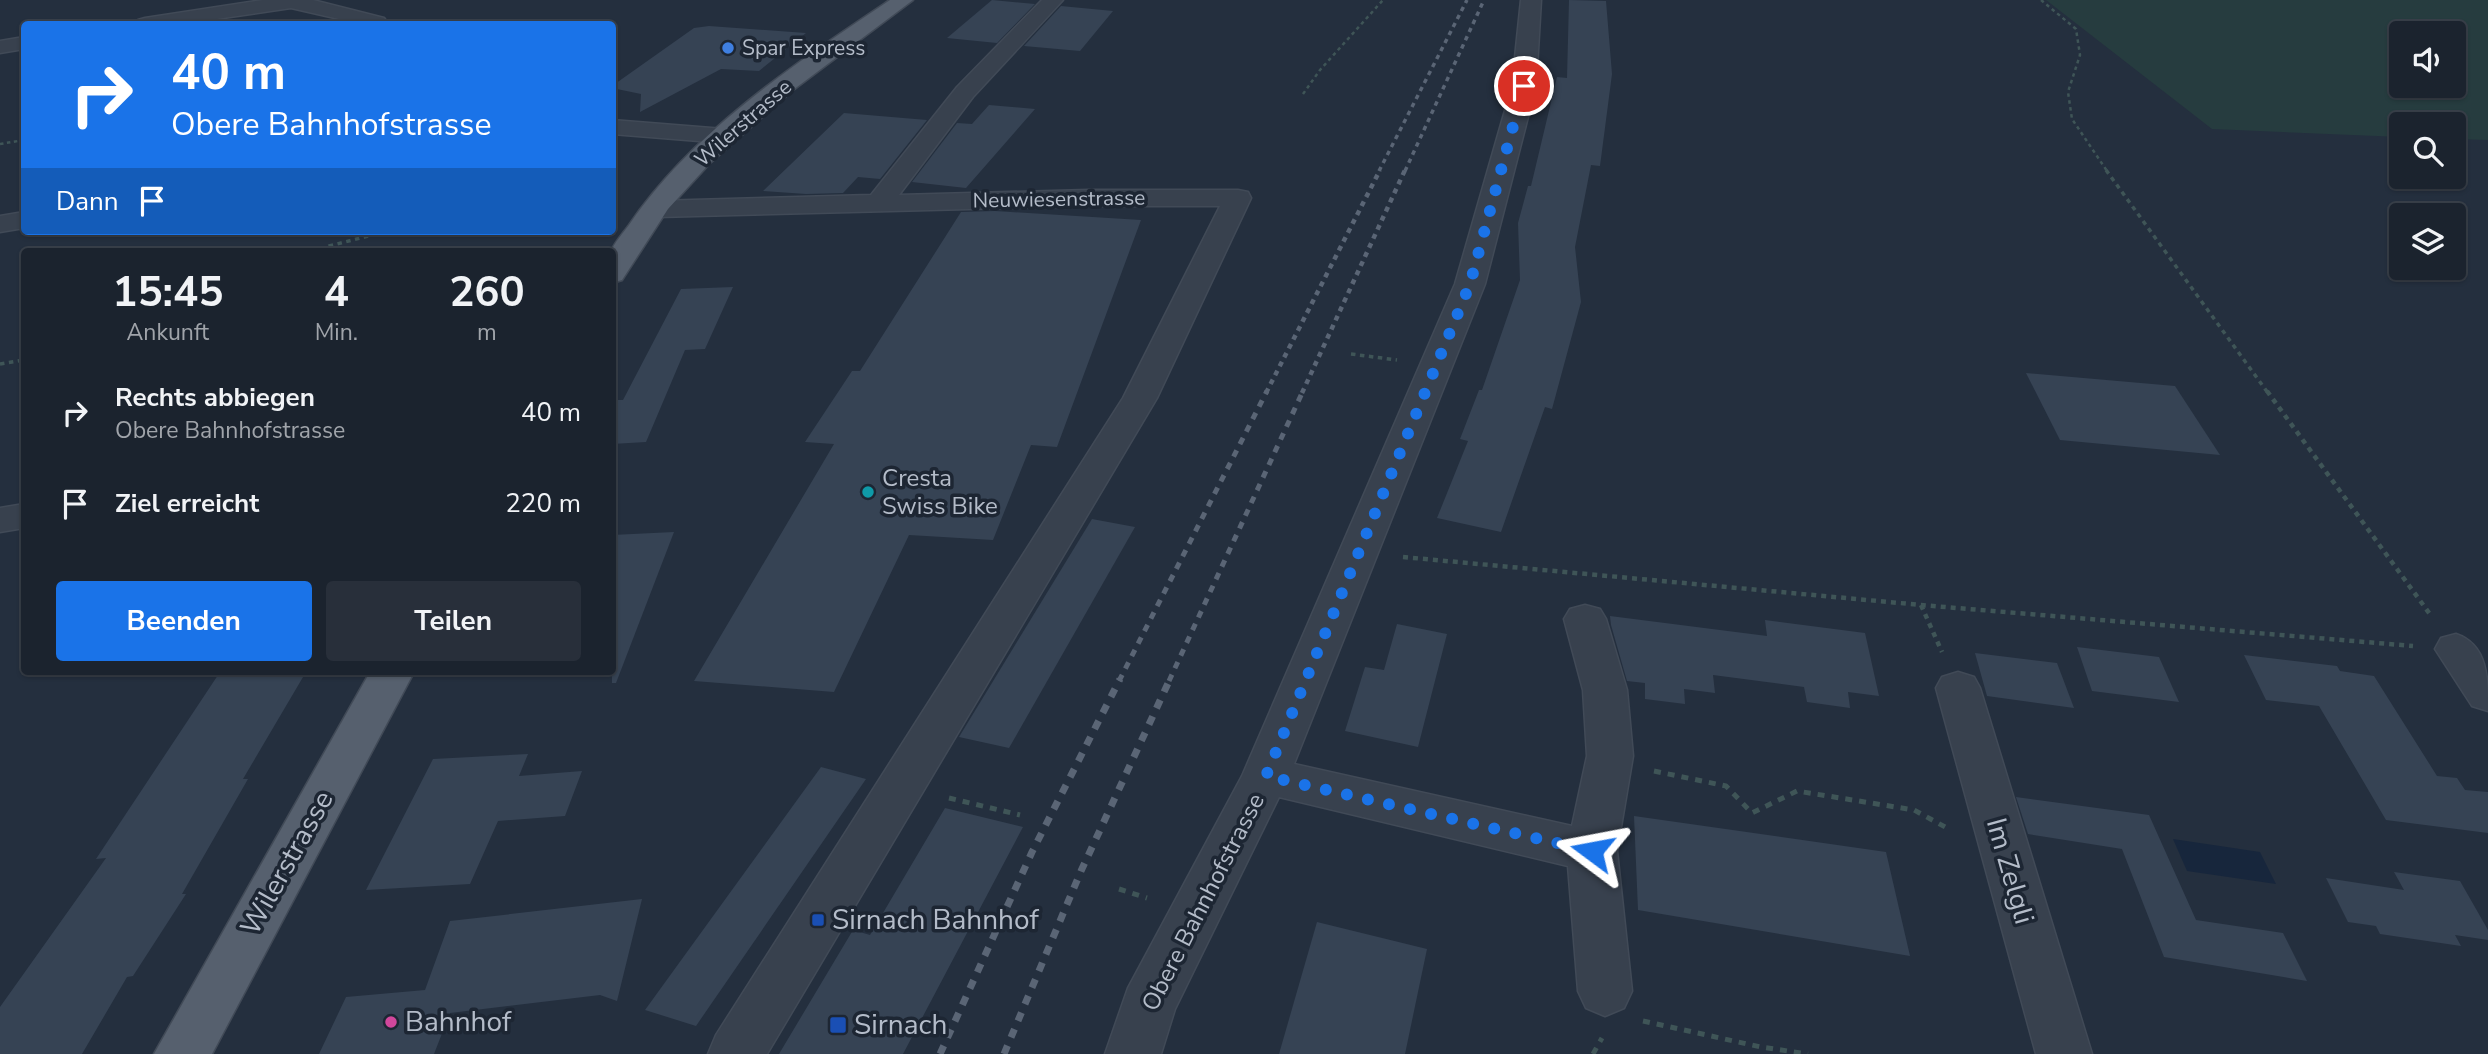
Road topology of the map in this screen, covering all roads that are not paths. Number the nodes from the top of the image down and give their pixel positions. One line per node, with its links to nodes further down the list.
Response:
1 (903, 0): 10 (main road, Wilerstrasse)
2 (1053, 0): 11 (street)
3 (1531, 0): 23 (street, Obere Bahnhofstrasse)
4 (298, 1): 5 (street); 6 (street)
5 (165, 21)
6 (373, 21)
7 (21, 44): 8 (street)
8 (0, 47)
9 (616, 127): 10 (street)
10 (724, 136): 12 (main road, Wilerstrasse)
11 (880, 202): 12 (street, Neuwiesenstrasse); 27 (street, Neuwiesenstrasse)
12 (657, 209): 15 (main road, Wilerstrasse)
13 (21, 220): 14 (street)
14 (0, 224)
15 (616, 267)
16 (21, 516): 17 (street)
17 (0, 520)
18 (1585, 620): 24 (street)
19 (2456, 649): 22 (street)
20 (390, 675): 26 (main road, Wilerstrasse)
21 (1958, 688): 29 (street, Im Zelgli)
22 (2488, 695)
23 (1266, 776): 24 (street); 28 (street, Obere Bahnhofstrasse)
24 (1592, 851): 25 (street)
25 (1618, 1005)
26 (182, 1054)
27 (736, 1054)
28 (1133, 1054)
29 (2064, 1054)

